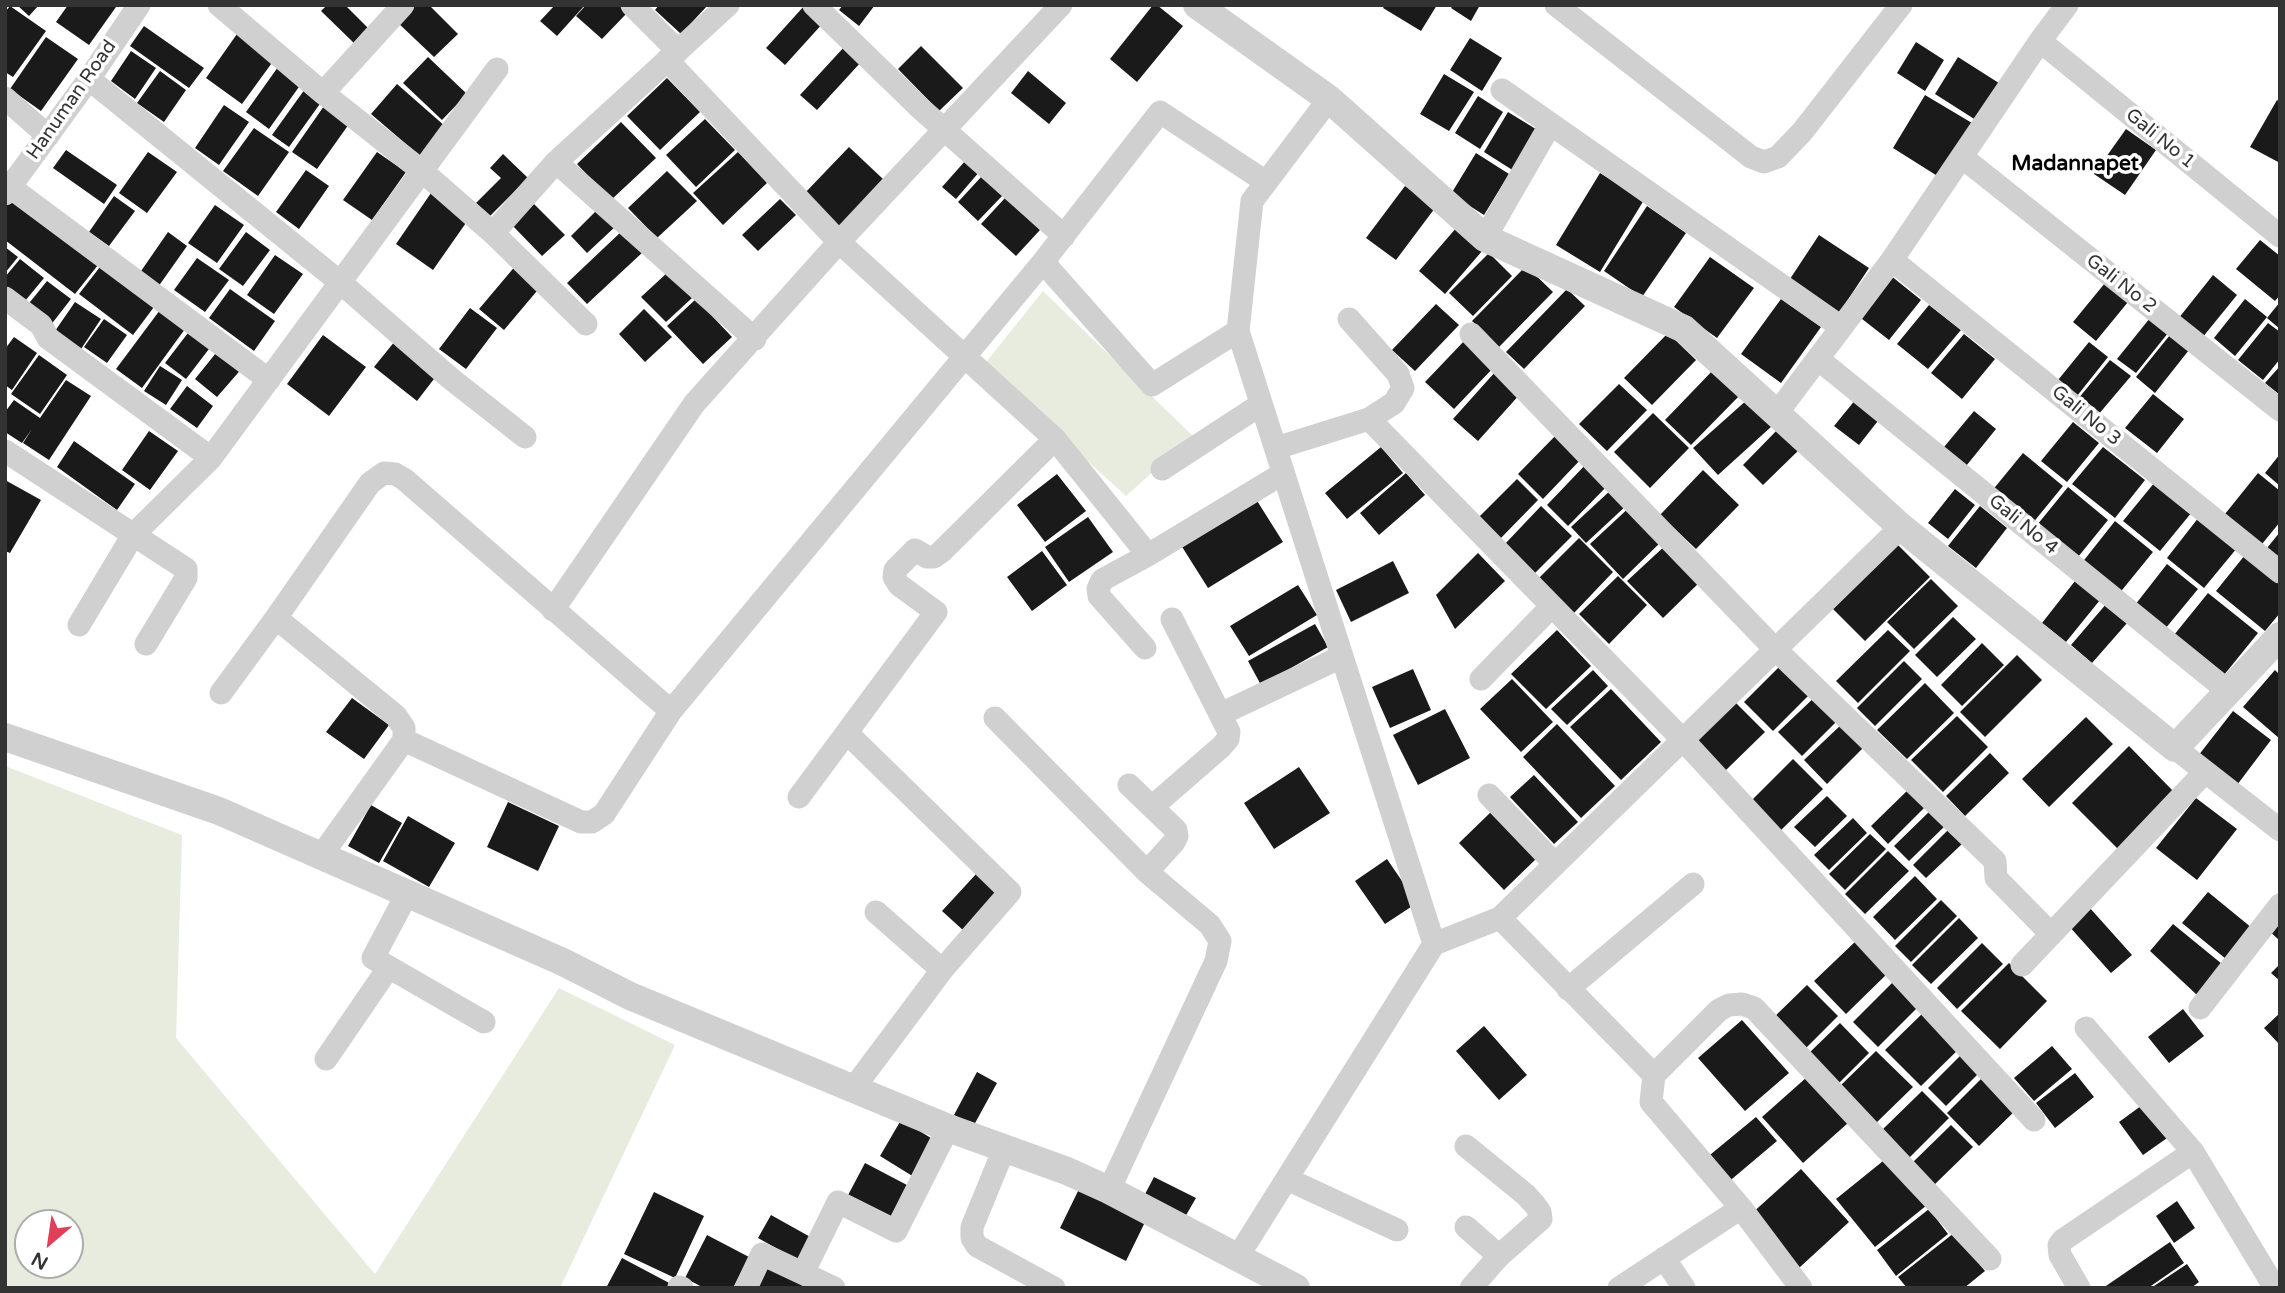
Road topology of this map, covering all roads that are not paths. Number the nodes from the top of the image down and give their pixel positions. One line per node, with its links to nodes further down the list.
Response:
1 (139, 5): 15 (street, Hanuman Road)
2 (403, 5): 17 (street)
3 (632, 5): 13 (street)
4 (728, 5): 13 (street)
5 (814, 5): 21 (street)
6 (1061, 5): 21 (street)
7 (1197, 5): 19 (street)
8 (1556, 5): 9 (street)
9 (1901, 5)
10 (2067, 5): 12 (street)
11 (232, 9): 17 (street)
12 (2040, 41): 23 (street); 30 (street, Gali No 1)
13 (672, 55): 24 (street); 32 (street)
14 (497, 69): 25 (street)
15 (89, 79): 22 (street, Hanuman Road); 35 (street)
16 (1502, 90): 20 (street)
17 (323, 93): 25 (street)
18 (5, 98): 22 (street)
19 (1329, 99): 26 (street); 31 (street)
20 (1550, 125): 31 (street); 39 (street)
21 (944, 130): 29 (street); 32 (street)
22 (48, 136): 27 (street, Hanuman Road)
23 (1962, 158): 33 (street); 47 (street, Gali No 2)
24 (556, 162): 28 (street); 42 (street)
25 (422, 171): 28 (street); 35 (street)
26 (1266, 183): 29 (street); 40 (street)
27 (8, 190): 45 (street)
28 (492, 233): 38 (street)
29 (1064, 236): 34 (street)
30 (2280, 236)
31 (1485, 238): 48 (street)
32 (839, 242): 42 (street); 43 (street)
33 (1892, 260): 39 (street); 60 (street, Gali No 3)
34 (1044, 262): 40 (street); 43 (street)
35 (341, 283): 45 (street); 50 (street)
36 (5, 298): 54 (street)
37 (1349, 320): 49 (street)
38 (586, 324)
39 (1841, 327): 44 (street)
40 (1238, 331): 46 (street)
41 (1471, 334): 69 (street)
42 (755, 339): 62 (street)
43 (965, 356): 51 (street); 74 (street)
44 (1818, 359): 48 (street); 72 (street, Gali No 4)
45 (270, 380): 54 (street)
46 (1261, 405): 52 (street); 55 (street)
47 (2280, 410)
48 (1777, 413): 57 (street)
49 (1369, 419): 52 (street); 61 (street)
50 (525, 437)
51 (1055, 439): 59 (street); 77 (street)
52 (1276, 448): 56 (street)
53 (5, 451): 58 (street)
54 (211, 458): 58 (street)
55 (1162, 470)
56 (1282, 474): 59 (street); 70 (street)
57 (1901, 527): 69 (street); 81 (street)
58 (133, 536): 65 (street); 67 (street)
59 (1148, 555): 68 (street)
60 (2280, 572)
61 (1551, 607): 71 (street); 80 (street)
62 (553, 610): 63 (street); 74 (street)
63 (276, 618): 73 (street); 79 (street)
64 (1172, 619): 75 (street)
65 (79, 625)
66 (2280, 636): 72 (street)
67 (146, 644)
68 (1145, 648)
69 (1774, 648): 80 (street); 96 (street)
70 (1341, 657): 75 (street); 97 (street)
71 (1481, 679)
72 (2228, 691): 81 (street)
73 (222, 693)
74 (671, 712): 79 (street)
75 (1221, 714): 86 (street)
76 (995, 718): 90 (street)
77 (848, 734): 85 (street); 100 (street)
78 (5, 737): 88 (street)
79 (404, 740): 88 (street)
80 (1683, 740): 89 (street); 108 (street)
81 (2175, 748): 82 (street)
82 (2205, 772): 87 (street); 96 (street)
83 (1129, 785): 86 (street)
84 (1489, 795): 89 (street)
85 (799, 797)
86 (1152, 807): 90 (street)
87 (2280, 830)
88 (321, 856): 92 (street)
89 (1555, 864): 95 (street)
90 (1147, 872): 114 (street)
91 (1693, 884): 101 (street)
92 (407, 894): 99 (street); 107 (street)
93 (2280, 905): 102 (street)
94 (876, 912): 100 (street)
95 (1500, 918): 97 (street); 101 (street)
96 (2050, 933): 98 (street)
97 (1434, 944): 113 (street)
98 (2022, 964)
99 (389, 967): 103 (street); 105 (street)
100 (942, 970): 107 (street)
101 (1567, 989): 106 (street)
102 (2200, 1008)
103 (484, 1022)
104 (2086, 1028): 112 (street)
105 (326, 1059)
106 (1654, 1075): 115 (street); 121 (street)
107 (853, 1089): 109 (street)
108 (2034, 1121)
109 (948, 1128): 111 (street); 122 (street)
110 (1466, 1146): 118 (street)
111 (1004, 1149): 114 (street); 125 (street)
112 (2193, 1152): 131 (street); 132 (street)
113 (1287, 1179): 117 (street); 119 (street)
114 (1109, 1190): 119 (street)
115 (1741, 1208): 120 (street); 130 (street)
116 (1466, 1227): 118 (street)
117 (1397, 1230)
118 (1499, 1256): 127 (street)
119 (1237, 1258): 126 (street)
120 (1664, 1258): 128 (street); 129 (street)
121 (1990, 1259)
122 (803, 1273): 123 (street); 124 (street)
123 (746, 1288)
124 (834, 1288)
125 (1054, 1288)
126 (1296, 1288)
127 (1471, 1288)
128 (1619, 1288)
129 (1684, 1288)
130 (1801, 1288)
131 (2079, 1288)
132 (2274, 1288)

